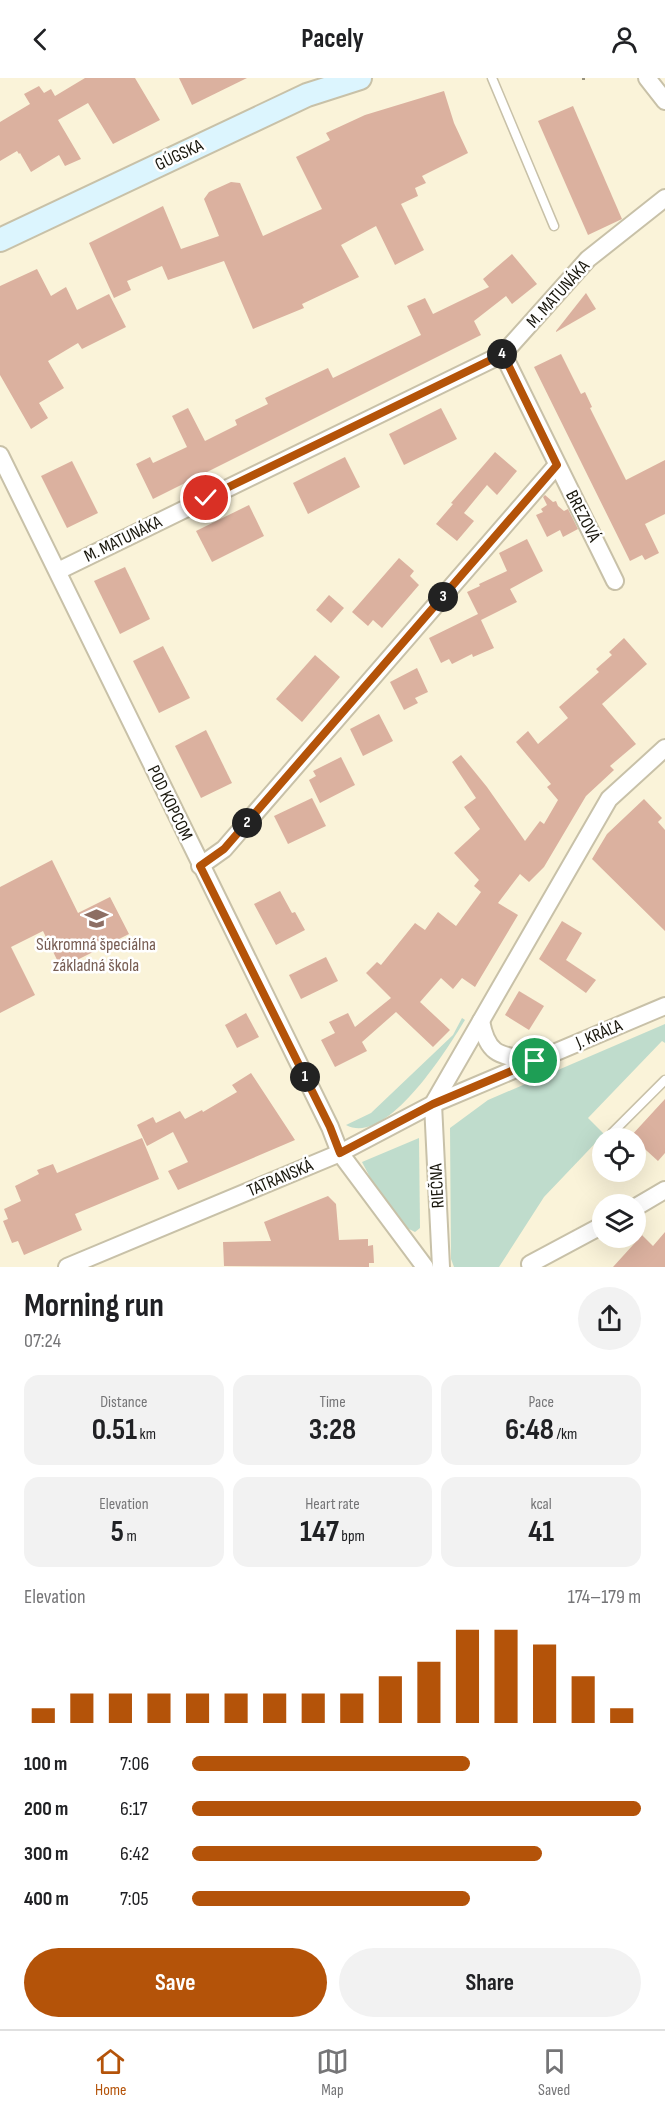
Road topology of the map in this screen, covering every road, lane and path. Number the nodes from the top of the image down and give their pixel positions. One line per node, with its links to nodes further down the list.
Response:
1 (360, 78): 9 (main road, GÚGSKA)
2 (492, 78): 8 (lane)
3 (582, 78): 4 (path)
4 (589, 78)
5 (647, 78): 6 (street)
6 (665, 101)
7 (665, 198): 10 (street, M. MATUNÁKA)
8 (554, 226)
9 (0, 240)
10 (503, 354): 12 (street, BREZOVÁ); 13 (street, M. MATUNÁKA)
11 (0, 455): 13 (street, POD KOPCOM)
12 (557, 465): 14 (street, BREZOVÁ); 16 (street)
13 (58, 571): 16 (street, POD KOPCOM)
14 (615, 581)
15 (665, 748): 18 (street)
16 (200, 866): 23 (street, POD KOPCOM)
17 (665, 1006): 19 (street, J. KRÁĽA)
18 (481, 1021): 19 (street); 21 (street)
19 (535, 1061): 21 (street, J. KRÁĽA)
20 (665, 1080): 22 (lane)
21 (433, 1104): 23 (street, TATRANSKÁ); 30 (street, RIEČNA)
22 (618, 1128)
23 (340, 1153): 28 (street, TATRANSKÁ); 29 (street, POD KOPCOM)
24 (665, 1190): 25 (street)
25 (646, 1201)
26 (592, 1231): 27 (street)
27 (530, 1264)
28 (67, 1267)
29 (425, 1267)
30 (441, 1267)

